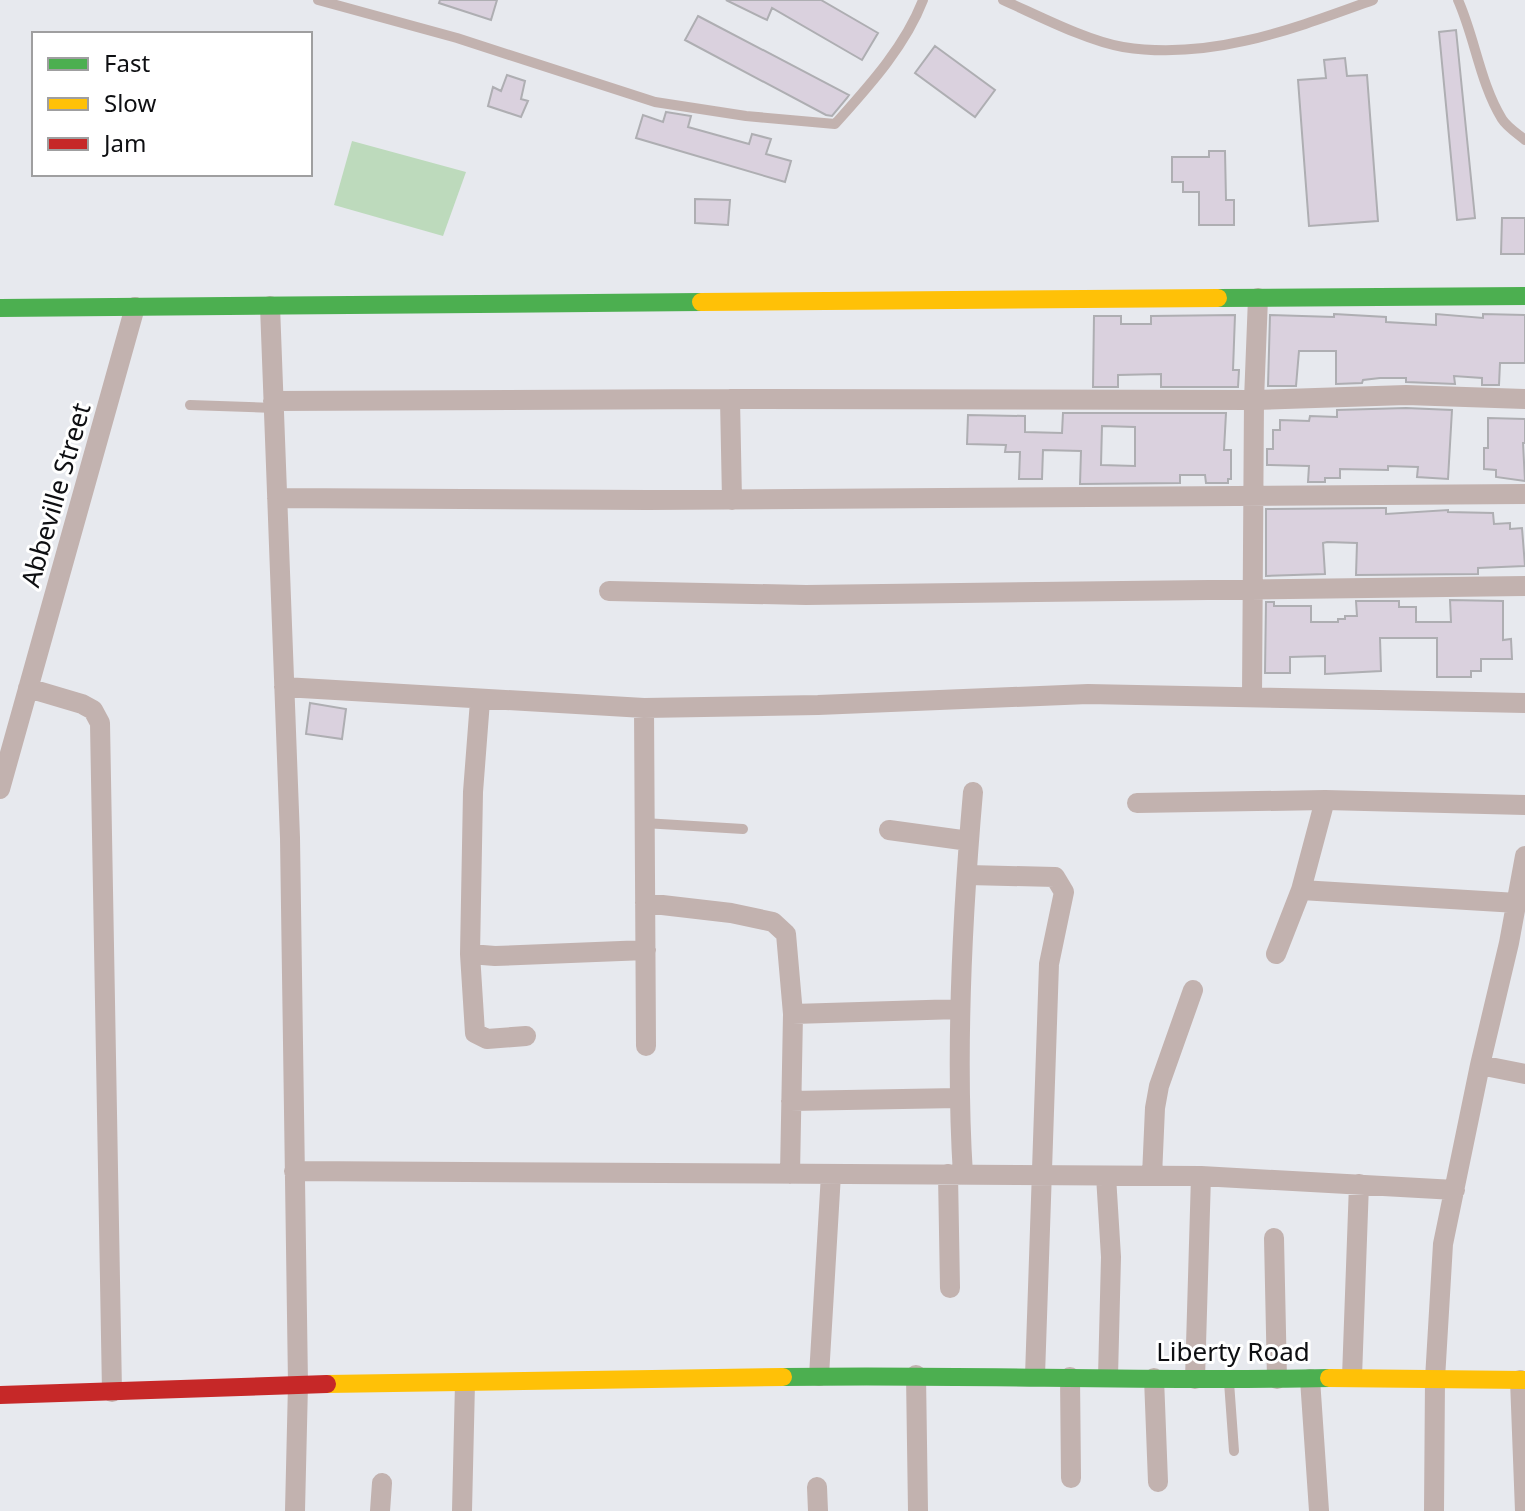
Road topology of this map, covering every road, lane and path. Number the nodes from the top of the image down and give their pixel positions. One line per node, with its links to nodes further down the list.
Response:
1 (318, 0): 2 (lane)
2 (923, 0)
3 (1003, 0): 4 (lane)
4 (1373, 0)
5 (1458, 0): 6 (lane)
6 (1525, 140)
7 (1525, 296): 8 (street)
8 (1258, 298): 9 (street); 14 (street)
9 (270, 306): 10 (street); 15 (street)
10 (135, 307): 11 (street); 25 (street, Abbeville Street)
11 (0, 308)
12 (730, 399): 14 (street); 15 (street); 20 (street)
13 (1525, 399): 14 (street)
14 (1254, 400): 18 (street)
15 (274, 404): 16 (lane); 19 (street)
16 (190, 405)
17 (1525, 494): 18 (street)
18 (1255, 495): 20 (street); 22 (street)
19 (277, 498): 20 (street); 24 (street)
20 (732, 500)
21 (1525, 586): 22 (street)
22 (1254, 589): 23 (street); 26 (street)
23 (609, 591)
24 (284, 687): 27 (street); 57 (street)
25 (28, 688): 30 (street, Abbeville Street); 84 (street)
26 (1252, 697): 28 (street); 29 (street)
27 (480, 701): 29 (street); 46 (street)
28 (1525, 703)
29 (644, 708): 35 (street)
30 (0, 789)
31 (973, 792): 38 (street)
32 (1325, 800): 33 (street); 34 (street); 41 (street)
33 (1137, 803)
34 (1525, 805)
35 (644, 823): 36 (lane); 42 (street)
36 (743, 829)
37 (889, 830): 38 (street)
38 (969, 841): 40 (street)
39 (1525, 858): 43 (street)
40 (968, 875): 49 (street); 61 (street)
41 (1301, 890): 43 (street); 47 (street)
42 (645, 903): 45 (street); 50 (street)
43 (1517, 903): 44 (street)
44 (1517, 944): 53 (street)
45 (646, 950): 46 (street); 52 (street)
46 (470, 954): 51 (street)
47 (1276, 954)
48 (1193, 990): 63 (street)
49 (960, 1009): 50 (street); 55 (street)
50 (793, 1014): 56 (street)
51 (526, 1036)
52 (646, 1046)
53 (1480, 1065): 54 (street); 66 (street)
54 (1525, 1074)
55 (958, 1098): 56 (street); 60 (street)
56 (791, 1101): 58 (street)
57 (294, 1171): 58 (street); 83 (street)
58 (790, 1174): 59 (street)
59 (831, 1174): 60 (street); 70 (street)
60 (956, 1174): 61 (street); 68 (street)
61 (1043, 1175): 62 (street); 71 (street)
62 (1106, 1176): 63 (street); 73 (street)
63 (1152, 1176): 64 (street)
64 (1201, 1176): 65 (street); 76 (street)
65 (1359, 1184): 66 (street); 74 (street)
66 (1455, 1190): 79 (street)
67 (1274, 1238): 77 (street)
68 (950, 1288)
69 (916, 1375): 70 (street, Liberty Road); 71 (street, Liberty Road); 95 (street)
70 (819, 1376): 82 (street, Liberty Road)
71 (1035, 1376): 72 (street, Liberty Road)
72 (1070, 1377): 73 (street, Liberty Road); 87 (street)
73 (1108, 1377): 75 (street, Liberty Road)
74 (1352, 1377): 78 (street, Liberty Road); 79 (street, Liberty Road)
75 (1154, 1378): 76 (street, Liberty Road); 88 (street)
76 (1195, 1379): 80 (street, Liberty Road)
77 (1277, 1379): 78 (street, Liberty Road); 80 (street, Liberty Road)
78 (1310, 1379): 96 (street)
79 (1435, 1379): 81 (street, Liberty Road); 97 (street)
80 (1229, 1380): 86 (lane)
81 (1523, 1380): 98 (street)
82 (465, 1383): 83 (street, Liberty Road); 93 (street)
83 (298, 1384): 84 (street, Liberty Road); 91 (street)
84 (112, 1392): 85 (street, Liberty Road)
85 (0, 1395)
86 (1234, 1451)
87 (1071, 1478)
88 (1158, 1482)
89 (382, 1483): 92 (street)
90 (817, 1487): 94 (street)
91 (295, 1511)
92 (380, 1511)
93 (462, 1511)
94 (818, 1511)
95 (918, 1511)
96 (1319, 1511)
97 (1434, 1511)
98 (1525, 1511)

